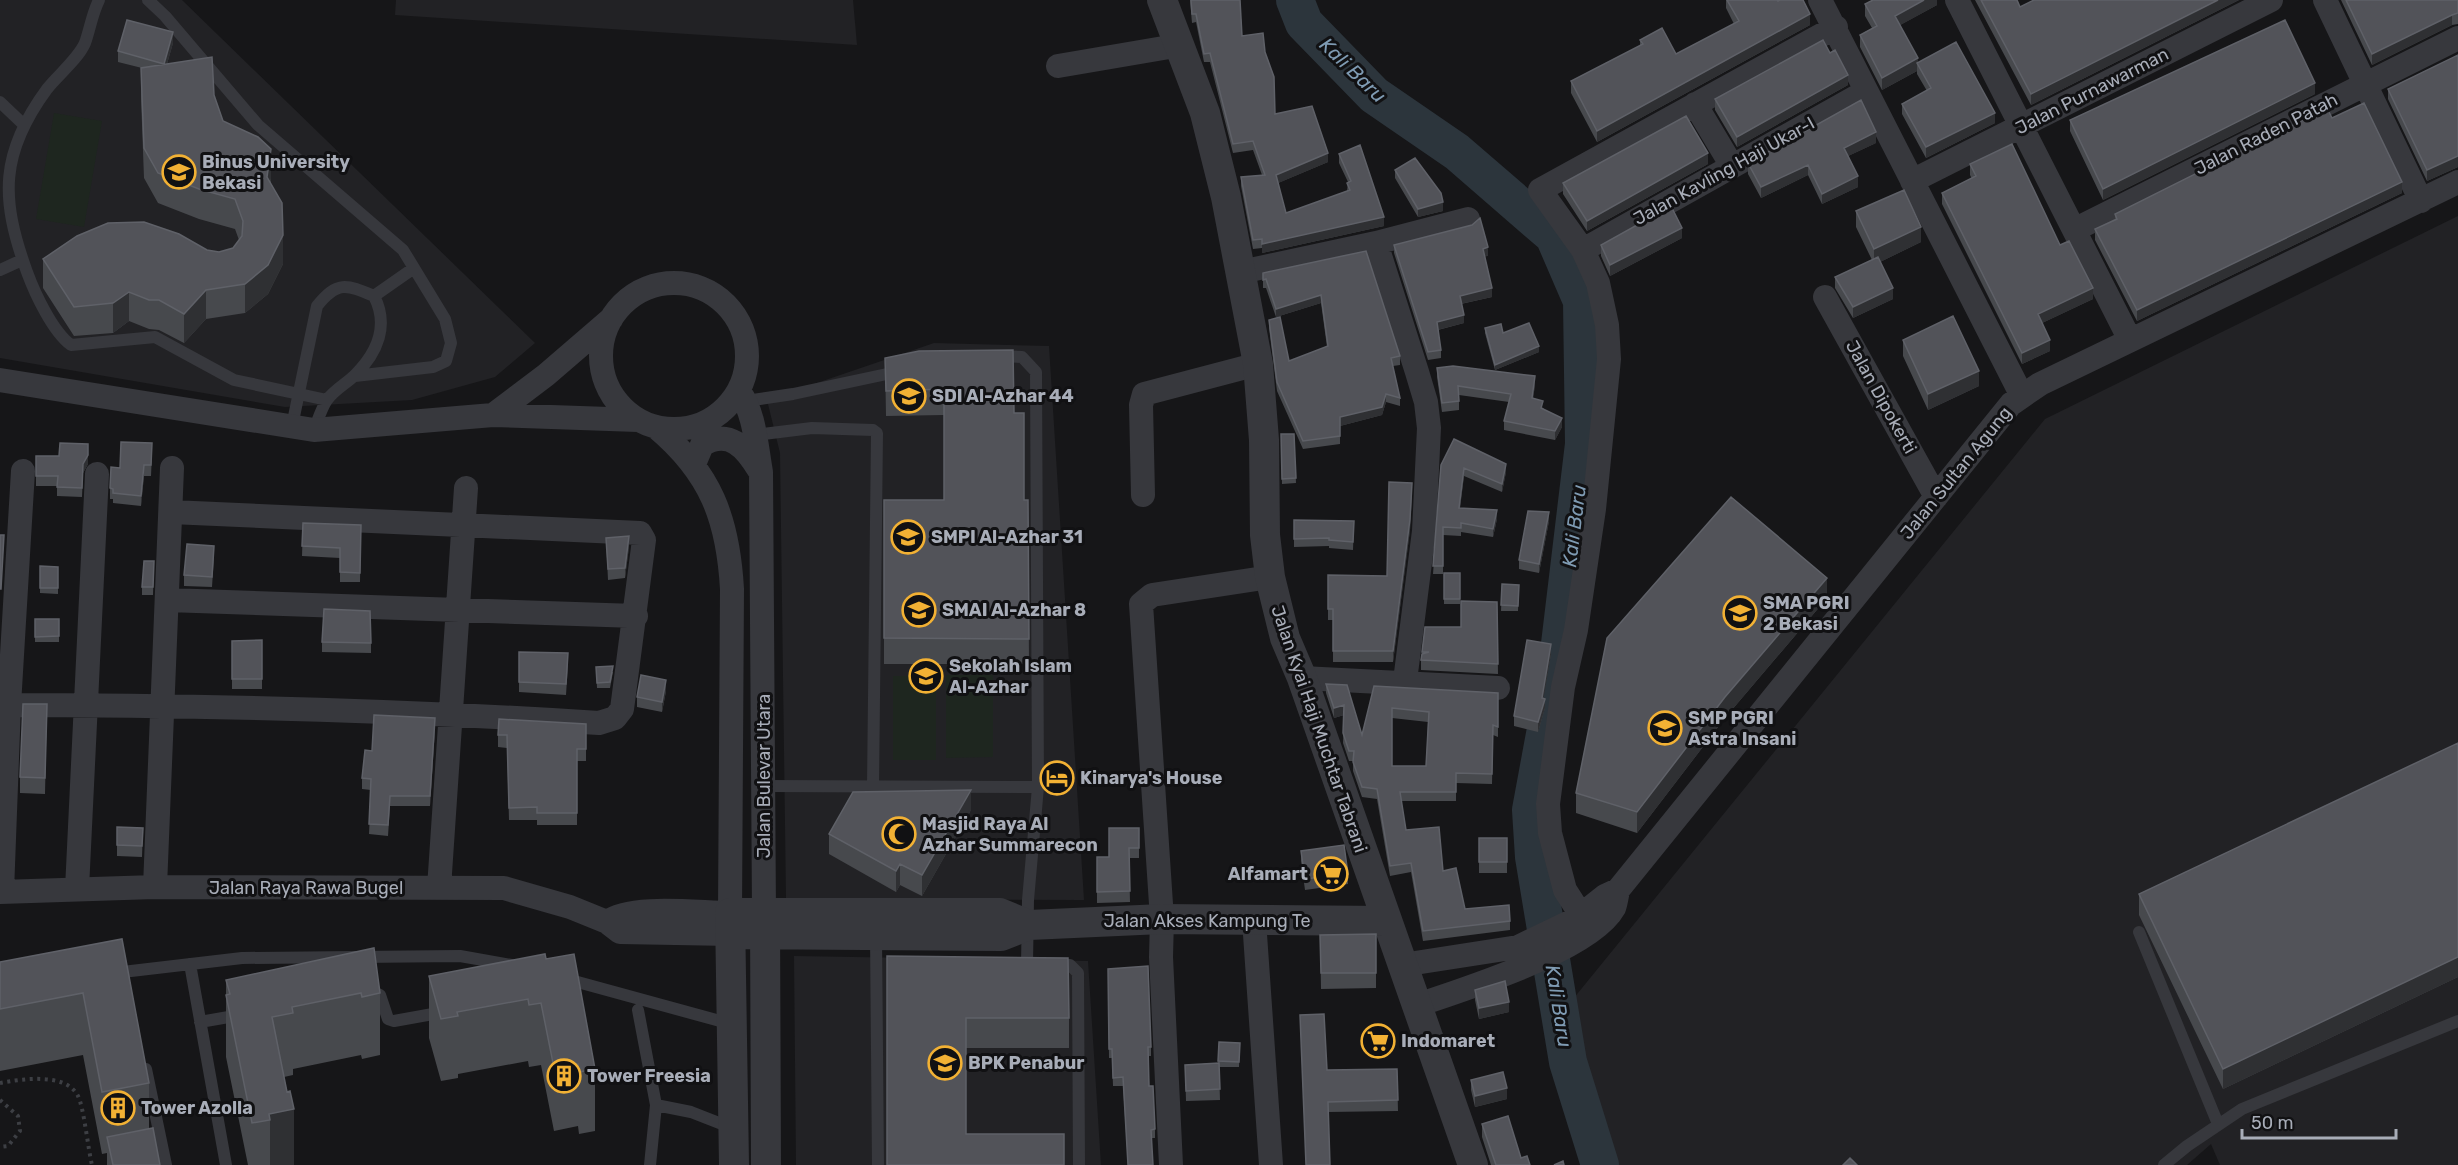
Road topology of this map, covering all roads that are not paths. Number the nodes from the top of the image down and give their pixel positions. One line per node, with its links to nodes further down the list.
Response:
1 (99, 0): 16 (lane)
2 (148, 0): 27 (lane)
3 (1162, 0): 10 (street, Jalan Kyai Haji Muchtar Tabrani)
4 (1820, 0): 8 (street)
5 (1957, 0): 17 (street)
6 (2271, 0): 17 (street, Jalan Purnawarman)
7 (2325, 0): 12 (street)
8 (1836, 27): 13 (street); 15 (street)
9 (2458, 38): 12 (street, Jalan Raden Patah)
10 (1182, 45): 11 (street); 29 (street, Jalan Kyai Haji Muchtar Tabrani)
11 (1058, 66)
12 (2366, 84): 21 (street); 23 (street, Jalan Raden Patah)
13 (1865, 92): 18 (street, Jalan Kavling Haji Ukar-I); 19 (street)
14 (0, 102): 16 (lane)
15 (1695, 104): 18 (street); 25 (street)
16 (22, 123): 26 (lane)
17 (2022, 126): 19 (street, Jalan Purnawarman); 23 (street)
18 (1732, 166): 25 (street, Jalan Kavling Haji Ukar-I)
19 (1912, 181): 41 (street)
20 (2458, 182): 21 (street, Jalan Sultan Agung)
21 (2421, 201): 33 (street, Jalan Sultan Agung)
22 (1468, 219): 24 (street)
23 (2074, 230): 33 (street)
24 (1376, 243): 29 (street); 62 (street)
25 (1583, 250): 79 (street)
26 (22, 260): 28 (lane); 39 (lane)
27 (414, 268): 30 (lane); 37 (lane)
28 (0, 270)
29 (1241, 272): 35 (street, Jalan Kyai Haji Muchtar Tabrani)
30 (374, 296): 37 (lane); 39 (lane)
31 (1825, 297): 54 (street, Jalan Dipokerti)
32 (611, 319): 40 (street); 43 (street); 44 (street)
33 (2130, 340): 41 (street, Jalan Sultan Agung)
34 (982, 357): 70 (lane)
35 (1258, 364): 53 (street); 57 (street, Jalan Kyai Haji Muchtar Tabrani)
36 (909, 370): 40 (lane)
37 (355, 376): 42 (lane)
38 (0, 380): 45 (street)
39 (298, 393): 42 (lane); 45 (lane)
40 (742, 396): 44 (street); 46 (street, Jalan Bulevar Utara)
41 (2022, 396): 54 (street, Jalan Sultan Agung)
42 (327, 400): 45 (lane)
43 (493, 415): 44 (street); 45 (street)
44 (647, 423): 47 (street, Jalan Bulevar Utara)
45 (303, 428)
46 (755, 435): 50 (street, Jalan Bulevar Utara); 69 (lane)
47 (694, 464): 50 (street); 80 (street, Jalan Bulevar Utara)
48 (172, 468): 55 (street)
49 (23, 471): 64 (street)
50 (761, 472): 68 (street, Jalan Bulevar Utara)
51 (97, 474): 65 (street)
52 (466, 488): 56 (street)
53 (1143, 495)
54 (1936, 497): 79 (street, Jalan Sultan Agung)
55 (171, 512): 56 (street); 58 (street)
56 (463, 526): 59 (street); 60 (street)
57 (1270, 577): 61 (street, Jalan Kyai Haji Muchtar Tabrani); 75 (street)
58 (167, 600): 59 (street); 66 (street)
59 (458, 610): 60 (street); 67 (street)
60 (636, 616): 67 (street)
61 (1302, 678): 62 (street); 77 (street, Jalan Kyai Haji Muchtar Tabrani)
62 (1405, 681): 63 (street)
63 (1498, 688)
64 (4, 705): 65 (street); 74 (street)
65 (84, 705): 66 (street); 73 (street)
66 (161, 705): 67 (street); 71 (street)
67 (451, 713): 72 (street)
68 (765, 786): 69 (lane); 78 (street, Jalan Bulevar Utara)
69 (873, 786): 70 (lane)
70 (1038, 787): 81 (lane)
71 (155, 887): 72 (street, Jalan Raya Rawa Bugel); 73 (street, Jalan Raya Rawa Bugel)
72 (439, 888): 80 (street, Jalan Raya Rawa Bugel)
73 (77, 889): 74 (street, Jalan Raya Rawa Bugel)
74 (1, 892)
75 (1162, 919): 76 (street, Jalan Akses Kampung Te); 81 (street, Jalan Akses Kampung Te); 109 (street)
76 (1254, 920): 77 (street, Jalan Akses Kampung Te); 110 (street)
77 (1386, 921): 86 (street, Jalan Kyai Haji Muchtar Tabrani)
78 (765, 923): 80 (street, Jalan Raya Rawa Bugel); 81 (street, Jalan Akses Kampung Te); 83 (street, Jalan Akses Kampung Te); 106 (street, Jalan Bulevar Utara)
79 (1581, 923): 84 (street, Jalan Sultan Agung)
80 (730, 924): 97 (street, Jalan Bulevar Utara)
81 (1029, 925): 83 (street, Jalan Akses Kampung Te); 108 (lane)
82 (2139, 932): 100 (lane)
83 (876, 934): 107 (lane)
84 (1522, 956): 86 (street); 91 (street)
85 (190, 964): 87 (lane); 88 (lane); 96 (lane)
86 (1402, 965): 91 (street, Jalan Kyai Haji Muchtar Tabrani)
87 (103, 975)
88 (609, 990): 90 (lane); 97 (lane)
89 (356, 994): 92 (lane)
90 (575, 994)
91 (1415, 1006): 111 (street, Jalan Kyai Haji Muchtar Tabrani)
92 (460, 1010)
93 (638, 1010): 99 (lane)
94 (256, 1012): 96 (lane)
95 (2458, 1021): 100 (lane)
96 (200, 1022): 103 (lane)
97 (732, 1024): 101 (street, Jalan Bulevar Utara)
98 (142, 1050): 102 (lane)
99 (656, 1105): 101 (lane); 104 (lane)
100 (2218, 1124): 112 (lane)
101 (733, 1129): 105 (street, Jalan Bulevar Utara)
102 (166, 1165)
103 (226, 1165)
104 (650, 1165)
105 (734, 1165)
106 (766, 1165)
107 (878, 1165)
108 (1079, 1165)
109 (1171, 1165)
110 (1271, 1165)
111 (1473, 1165)
112 (2164, 1165)

